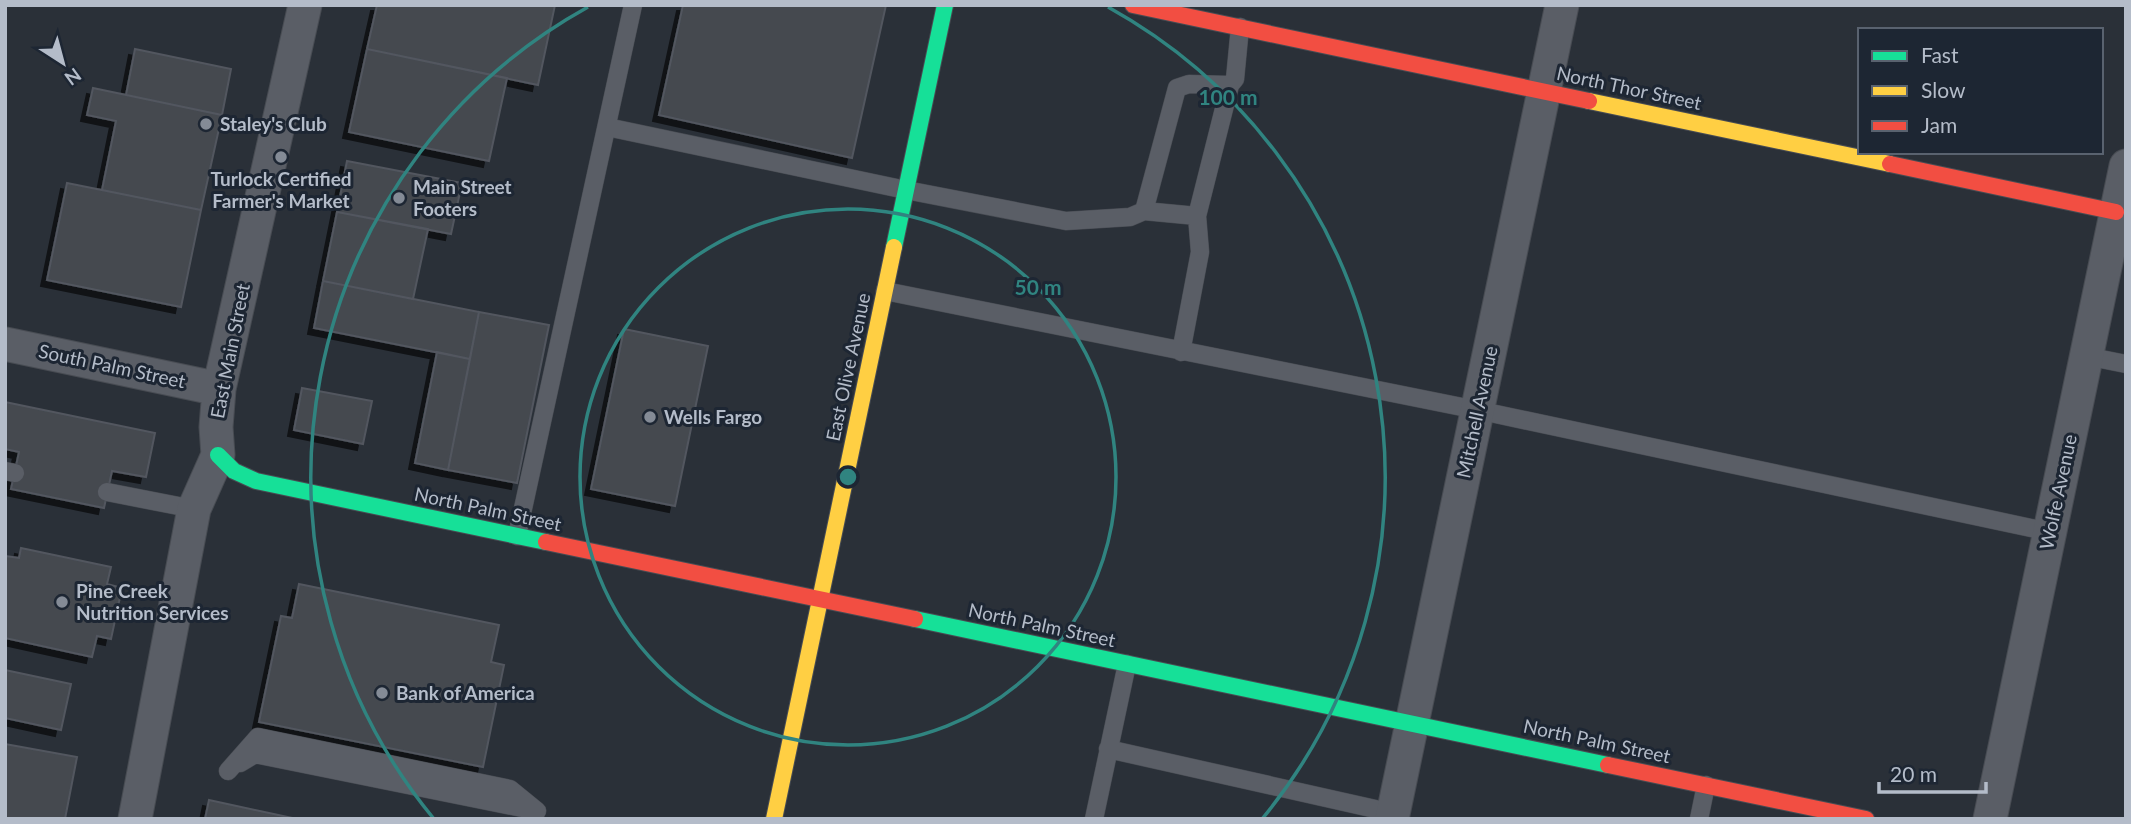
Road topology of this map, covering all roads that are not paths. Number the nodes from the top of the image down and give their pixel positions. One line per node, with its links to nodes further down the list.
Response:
1 (305, 5): 20 (street, East Main Street)
2 (633, 5): 9 (lane)
3 (945, 5): 11 (street, East Olive Avenue)
4 (1133, 5): 6 (street, North Thor Street)
5 (1562, 5): 8 (street, Mitchell Avenue)
6 (1240, 27): 7 (lane); 8 (street, North Thor Street)
7 (1230, 85): 12 (lane); 14 (lane)
8 (1544, 92): 13 (street, North Thor Street); 21 (street, Mitchell Avenue)
9 (607, 127): 11 (lane); 26 (lane)
10 (2126, 166): 13 (street, Wolfe Avenue)
11 (906, 190): 12 (lane); 15 (street, East Olive Avenue)
12 (1144, 211): 14 (lane)
13 (2116, 212): 18 (street, Wolfe Avenue)
14 (1197, 216): 17 (lane)
15 (885, 291): 17 (lane); 27 (street, East Olive Avenue)
16 (5, 344): 20 (street, South Palm Street)
17 (1181, 352): 21 (lane)
18 (2086, 356): 19 (lane); 25 (street, Wolfe Avenue)
19 (2126, 364)
20 (219, 389): 22 (street, East Main Street)
21 (1477, 410): 25 (lane); 29 (street, Mitchell Avenue)
22 (218, 455): 24 (street, East Main Street); 26 (street, North Palm Street)
23 (107, 492): 24 (lane)
24 (194, 509): 35 (street, East Main Street)
25 (2050, 532): 40 (street, Wolfe Avenue)
26 (517, 536): 27 (street, North Palm Street)
27 (820, 600): 28 (street, North Palm Street); 36 (street, East Olive Avenue)
28 (1127, 664): 29 (street, North Palm Street); 30 (lane)
29 (1411, 724): 32 (street, North Palm Street); 34 (street, Mitchell Avenue)
30 (1108, 749): 34 (lane); 37 (lane)
31 (228, 771): 33 (lane)
32 (1706, 785): 38 (lane); 39 (street, North Palm Street)
33 (537, 811)
34 (1393, 816)
35 (135, 819)
36 (774, 819)
37 (1094, 819)
38 (1699, 819)
39 (1866, 819)
40 (1990, 819)

